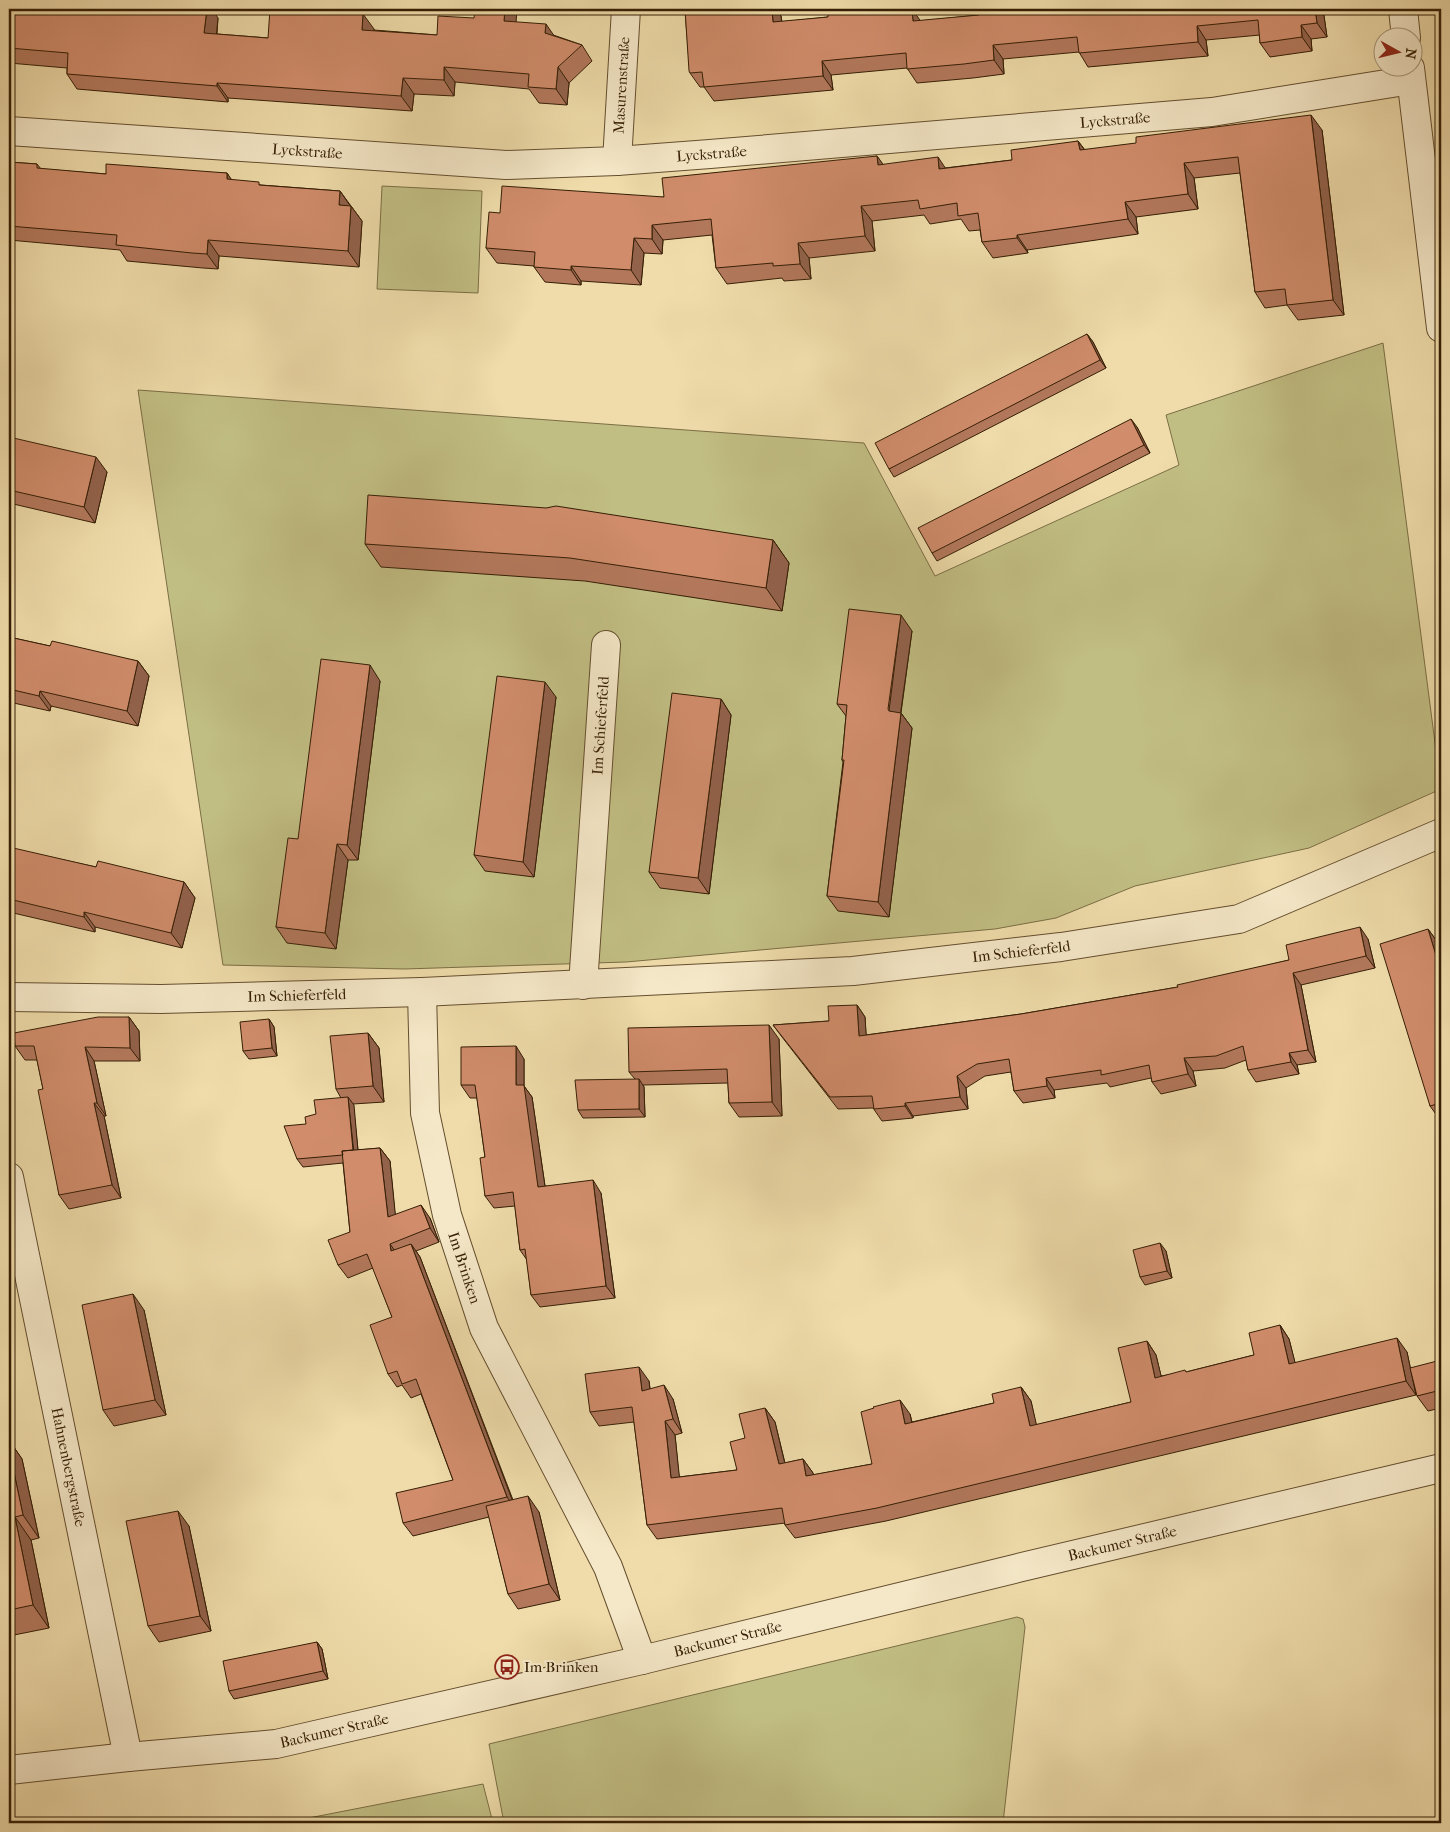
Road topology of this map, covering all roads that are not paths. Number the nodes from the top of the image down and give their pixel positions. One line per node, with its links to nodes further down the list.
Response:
1 (626, 9): 7 (street, Masurenstraße)
2 (1403, 9): 3 (street)
3 (1405, 28)
4 (1390, 78): 7 (street, Lyckstraße)
5 (1411, 78): 8 (street)
6 (9, 131): 7 (street, Lyckstraße)
7 (617, 161)
8 (1441, 328)
9 (606, 645): 11 (street, Im Schieferfeld)
10 (1441, 833): 11 (street, Im Schieferfeld)
11 (583, 985): 12 (street, Im Schieferfeld)
12 (422, 992): 13 (street, Im Schieferfeld); 16 (street, Im Brinken)
13 (9, 998)
14 (9, 1177): 17 (street, Hahnenbergstraße)
15 (1441, 1468): 16 (street, Backumer Straße)
16 (642, 1660): 17 (street, Backumer Straße)
17 (128, 1757): 18 (street, Backumer Straße)
18 (9, 1770)

